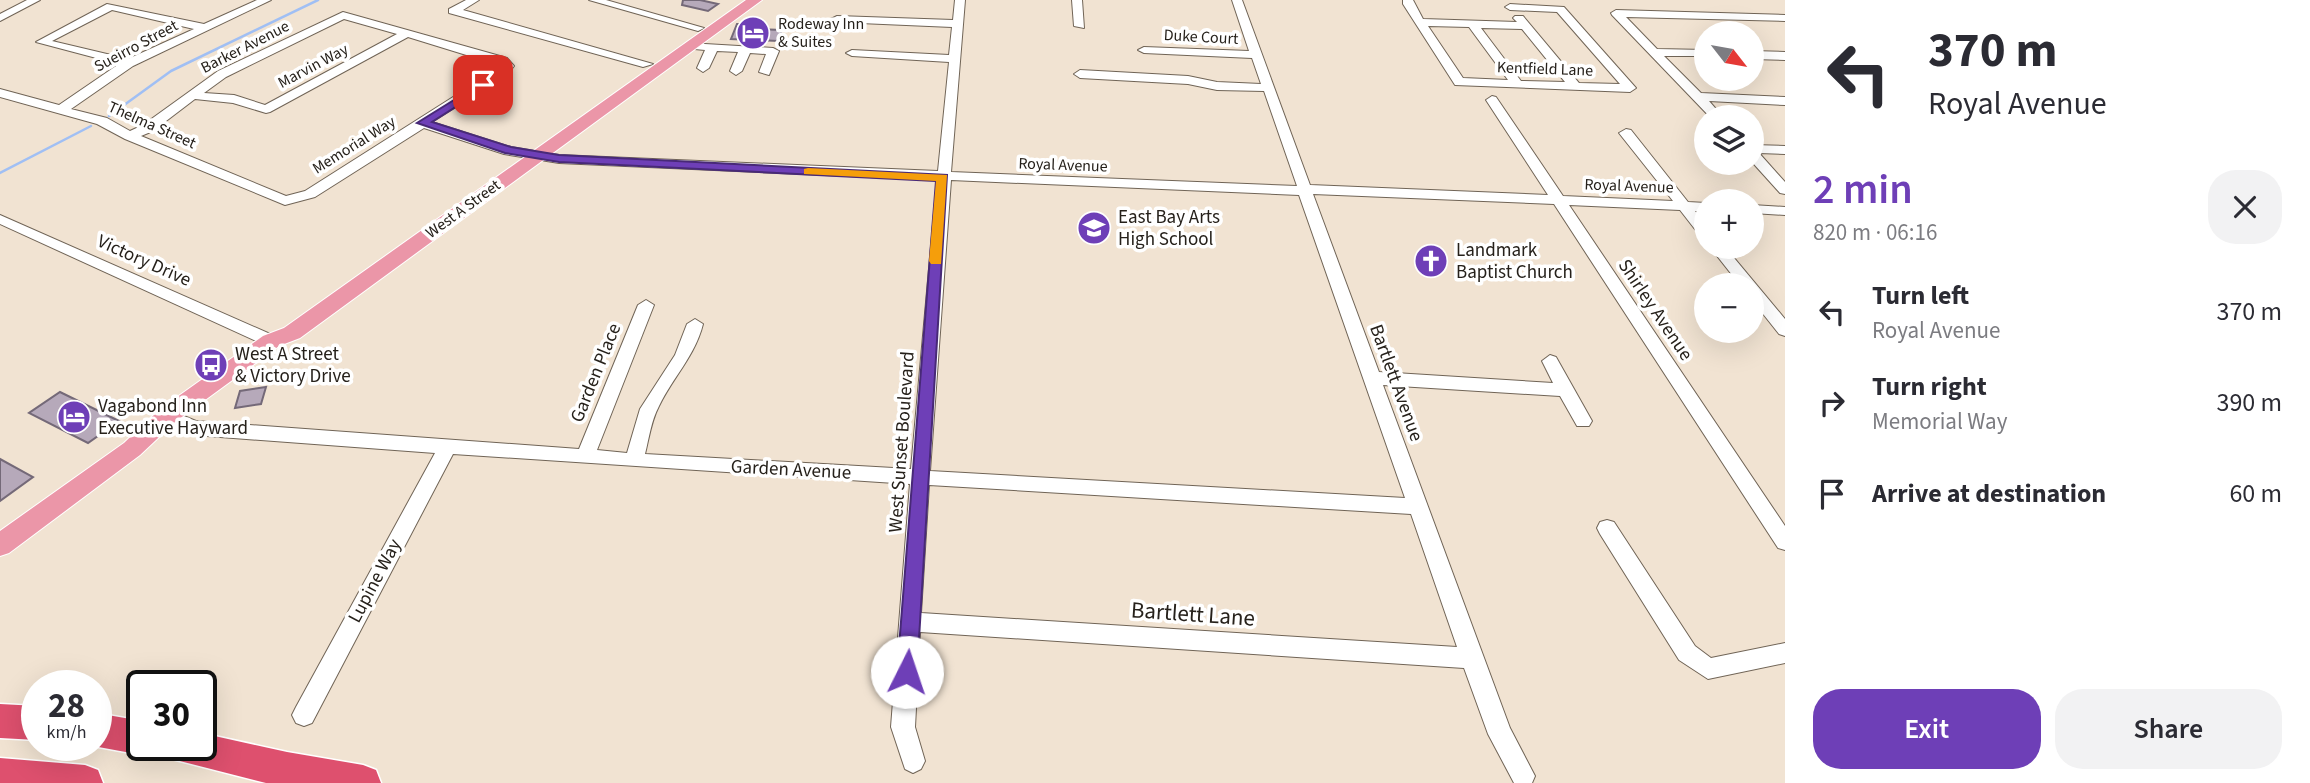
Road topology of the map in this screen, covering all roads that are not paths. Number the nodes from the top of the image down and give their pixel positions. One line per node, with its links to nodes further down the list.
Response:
1 (35, 0): 11 (street)
2 (266, 0): 19 (street, Sueirro Street)
3 (474, 0): 34 (street)
4 (594, 0): 20 (street)
5 (737, 0): 20 (main road, West A Street)
6 (755, 0): 20 (main road, West A Street)
7 (960, 0): 15 (street, West Sunset Boulevard)
8 (1077, 0): 17 (street)
9 (1237, 0): 29 (street, Bartlett Avenue)
10 (1408, 0): 14 (street)
11 (0, 18)
12 (1785, 18): 26 (street)
13 (837, 19): 15 (street)
14 (1420, 22): 16 (street); 39 (street, Kentfield Lane)
15 (959, 24): 32 (street, West Sunset Boulevard)
16 (1472, 24): 18 (street); 39 (street)
17 (1080, 26)
18 (1525, 26): 40 (street); 40 (street, Kentfield Lane)
19 (206, 27): 33 (street, Sueirro Street); 33 (street)
20 (701, 31): 22 (main road, West A Street); 34 (main road, West A Street)
21 (407, 33): 43 (street, Marvin Way); 43 (street, Barker Avenue); 49 (street, Memorial Way)
22 (688, 46): 23 (street); 54 (main road, West A Street)
23 (712, 49): 24 (street); 35 (street)
24 (744, 50): 36 (street); 37 (street)
25 (1144, 50): 29 (street, Duke Court)
26 (1654, 52): 28 (street); 44 (street)
27 (852, 54): 32 (street)
28 (1694, 54)
29 (1257, 55): 41 (street, Bartlett Avenue)
30 (1764, 55): 31 (street)
31 (1785, 56)
32 (956, 59): 56 (street, West Sunset Boulevard)
33 (130, 63): 48 (street, Sueirro Street)
34 (647, 64): 54 (main road, West A Street)
35 (703, 68)
36 (736, 71)
37 (765, 72)
38 (1080, 75): 41 (street)
39 (1517, 84): 40 (street, Kentfield Lane)
40 (1575, 86)
41 (1269, 89): 57 (street, Bartlett Avenue)
42 (0, 93): 48 (street, Thelma Street)
43 (190, 95): 51 (street, Barker Avenue)
44 (1698, 97): 46 (street); 47 (street)
45 (1492, 100): 60 (street, Shirley Avenue)
46 (1785, 100)
47 (1706, 105)
48 (62, 109): 51 (street, Thelma Street)
49 (422, 123): 54 (street, Royal Avenue); 59 (street, Memorial Way)
50 (1626, 133): 61 (street)
51 (130, 136): 59 (street, Thelma Street)
52 (1785, 150): 53 (street)
53 (1764, 151)
54 (530, 154): 56 (street, Royal Avenue); 73 (main road, West A Street)
55 (1764, 165): 58 (street)
56 (943, 177): 57 (street, Royal Avenue); 82 (street, West Sunset Boulevard)
57 (1306, 190): 60 (street, Royal Avenue); 75 (street, Bartlett Avenue)
58 (1785, 190)
59 (285, 201)
60 (1557, 201): 61 (street, Royal Avenue); 86 (street, Shirley Avenue)
61 (1683, 206): 62 (street, Royal Avenue); 66 (street)
62 (1694, 206)
63 (1764, 210): 64 (street)
64 (1785, 211)
65 (0, 219): 73 (street, Victory Drive)
66 (1694, 219)
67 (1727, 259): 68 (street)
68 (1738, 273)
69 (646, 305): 80 (street, Garden Place)
70 (1764, 305): 72 (street)
71 (695, 324): 81 (street)
72 (1785, 330)
73 (271, 341): 77 (main road, West A Street)
74 (1550, 361): 76 (street)
75 (1372, 378): 76 (street); 83 (street, Bartlett Avenue)
76 (1566, 390): 78 (street)
77 (166, 416): 79 (street, Garden Avenue); 84 (main road, West A Street); 87 (main road, West A Street)
78 (1583, 421)
79 (447, 447): 80 (street, Garden Avenue); 92 (street, Lupine Way)
80 (585, 456): 81 (street, Garden Avenue)
81 (635, 460): 82 (street, Garden Avenue)
82 (922, 478): 83 (street, Garden Avenue); 88 (street, West Sunset Boulevard)
83 (1418, 507): 90 (street, Bartlett Avenue)
84 (0, 526)
85 (1607, 528): 89 (street)
86 (1785, 542)
87 (0, 545)
88 (911, 622): 90 (street, Bartlett Lane); 97 (street, West Sunset Boulevard)
89 (1785, 653)
90 (1472, 659): 99 (street, Bartlett Avenue)
91 (0, 715): 93 (highway)
92 (304, 715)
93 (21, 720)
94 (0, 721): 95 (highway)
95 (21, 722)
96 (217, 754): 101 (highway)
97 (914, 761)
98 (0, 776): 100 (highway)
99 (1523, 776)
100 (85, 783)
101 (363, 783)

